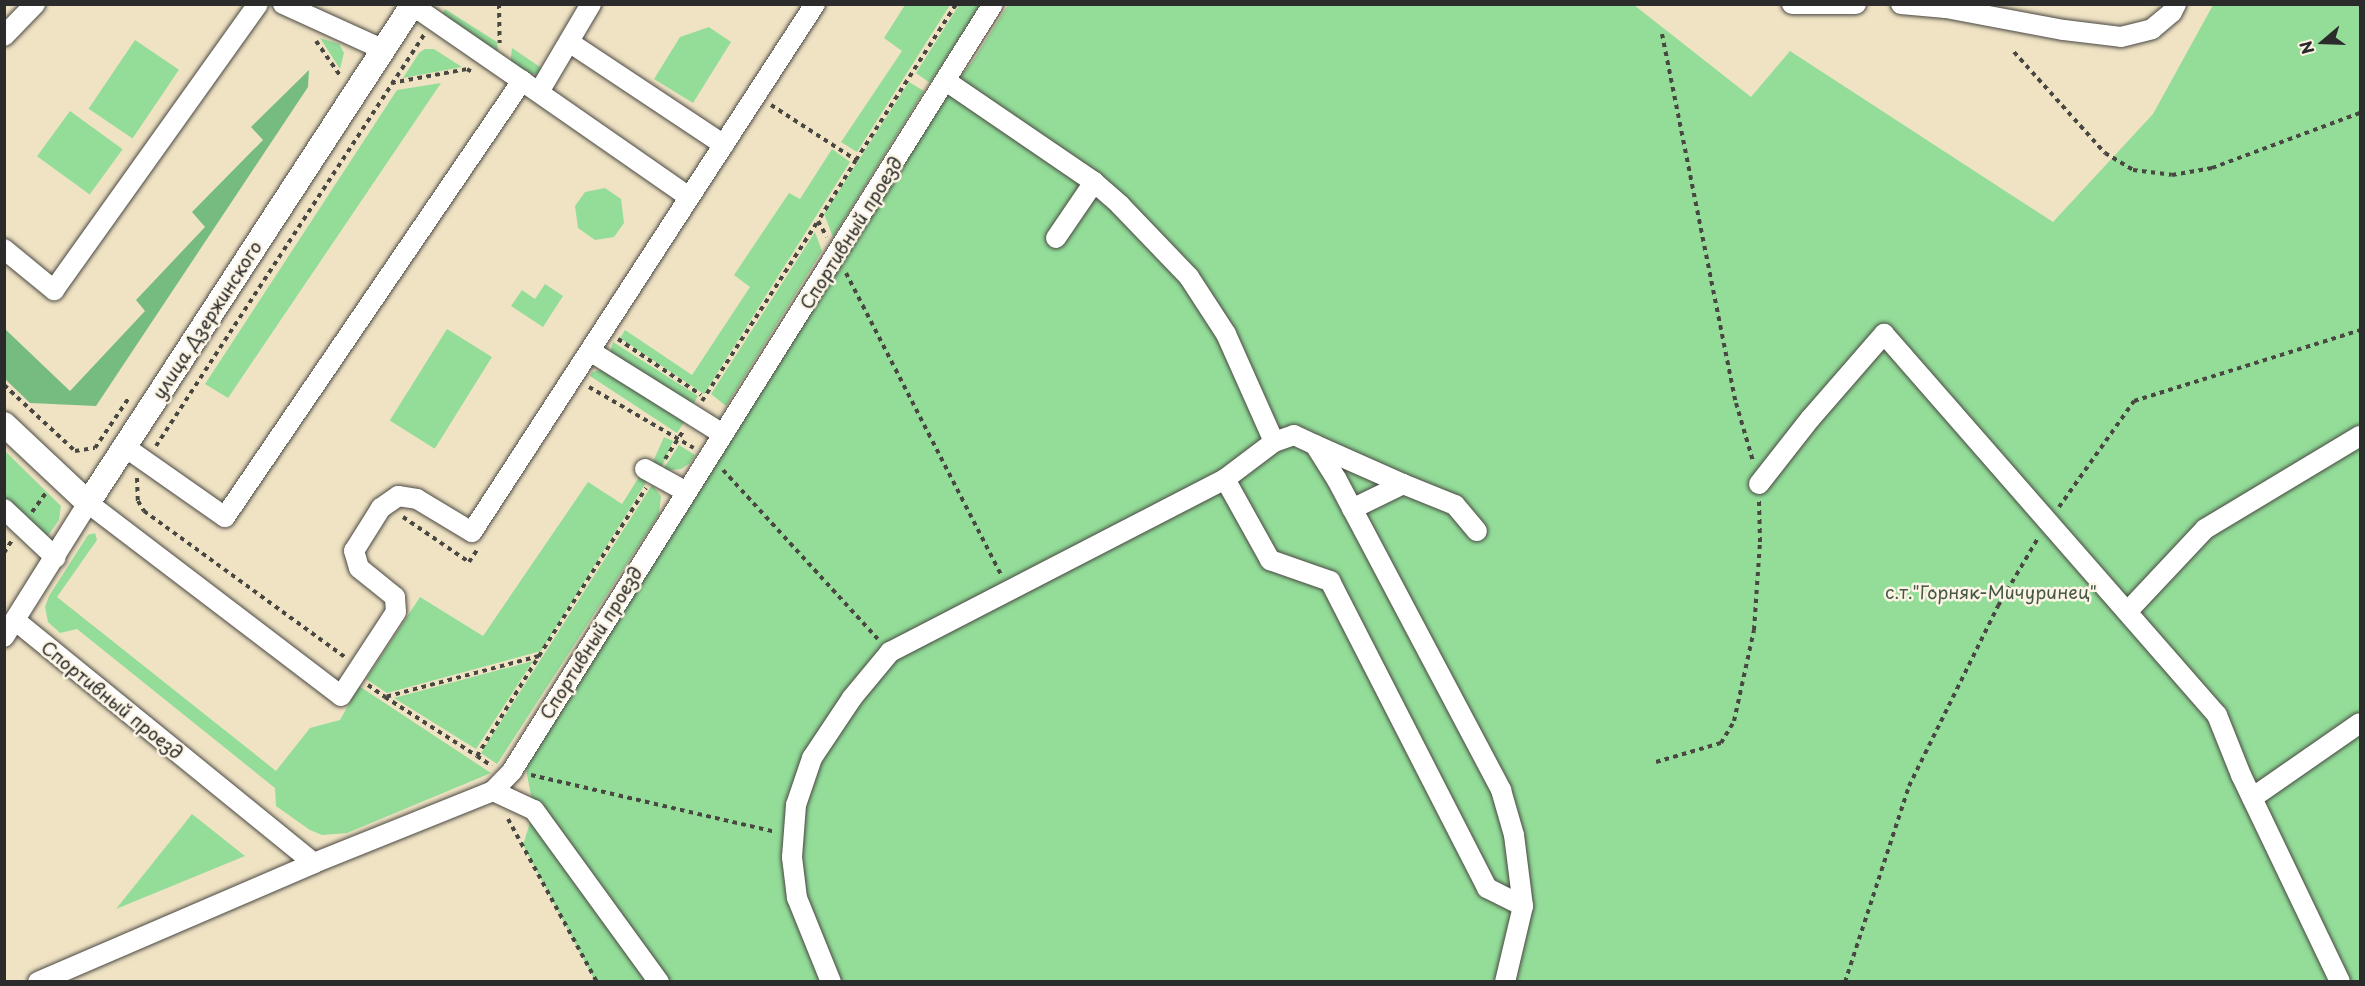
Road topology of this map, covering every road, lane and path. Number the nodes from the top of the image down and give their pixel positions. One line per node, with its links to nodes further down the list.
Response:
1 (35, 4): 17 (street)
2 (258, 4): 34 (street)
3 (283, 4): 19 (street)
4 (499, 4): 20 (path)
5 (591, 4): 18 (street)
6 (815, 4): 28 (street)
7 (956, 4): 29 (path)
8 (993, 4): 24 (street, Спортивный проезд)
9 (1792, 4): 10 (street)
10 (1856, 4)
11 (1901, 4): 12 (street)
12 (2176, 4)
13 (412, 5): 14 (street); 19 (main road, улица Дзержинского)
14 (434, 20): 23 (street); 49 (path)
15 (312, 34): 22 (path)
16 (1662, 34): 58 (path)
17 (4, 36)
18 (569, 42): 25 (street); 28 (street)
19 (382, 49): 51 (main road, улица Дзержинского)
20 (504, 51)
21 (2014, 51): 27 (path)
22 (346, 69)
23 (522, 81): 25 (street); 51 (street)
24 (946, 81): 30 (street); 35 (street, Спортивный проезд)
25 (539, 92): 31 (street)
26 (766, 101): 29 (path)
27 (2361, 113)
28 (724, 145): 31 (street)
29 (856, 160): 32 (path)
30 (1094, 182): 33 (street); 48 (street)
31 (689, 197): 38 (street)
32 (818, 221): 35 (path); 42 (path)
33 (1056, 238)
34 (4, 249)
35 (837, 256): 45 (street, Спортивный проезд); 68 (path)
36 (2361, 330): 63 (path)
37 (613, 336): 42 (path)
38 (590, 351): 39 (street); 43 (street)
39 (573, 378): 47 (path); 60 (street)
40 (4, 385): 52 (path)
41 (130, 396): 52 (path)
42 (704, 398): 43 (path)
43 (693, 415): 45 (street); 47 (path)
44 (4, 424): 55 (main road)
45 (723, 434): 53 (street, Спортивный проезд)
46 (2361, 436): 69 (street)
47 (678, 440): 53 (path); 54 (path)
48 (1274, 442): 50 (street); 56 (street)
49 (158, 444)
50 (1315, 445): 57 (street); 62 (street)
51 (124, 447): 60 (main road, улица Дзержинского)
52 (75, 451): 55 (path)
53 (709, 455): 59 (street, Спортивный проезд); 71 (path)
54 (650, 472): 59 (street); 72 (path)
55 (59, 476): 60 (main road); 64 (path)
56 (1225, 479): 68 (street); 80 (street)
57 (1403, 484): 62 (street); 65 (street)
58 (1759, 484): 63 (street); 74 (path)
59 (685, 491): 75 (street, Спортивный проезд)
60 (88, 503): 67 (street, улица Дзержинского)
61 (4, 509): 64 (street)
62 (1352, 509): 80 (street)
63 (2049, 520): 69 (street); 86 (path)
64 (21, 525): 66 (path); 67 (street)
65 (1477, 531)
66 (4, 553)
67 (56, 558): 70 (street, улица Дзержинского)
68 (1009, 590): 71 (street)
69 (2128, 611): 77 (street)
70 (10, 629): 79 (street, Спортивный проезд)
71 (890, 652): 78 (street)
72 (540, 656)
73 (2361, 723): 77 (street)
74 (1656, 762)
75 (512, 771): 76 (street, Спортивный проезд); 78 (path)
76 (493, 791): 79 (street, Спортивный проезд); 82 (path); 83 (street)
77 (2252, 798): 87 (street)
78 (792, 836): 84 (street)
79 (314, 863): 81 (street)
80 (1523, 906): 85 (street)
81 (38, 981)
82 (597, 981)
83 (659, 981)
84 (831, 981)
85 (1505, 981)
86 (1845, 981)
87 (2340, 981)

